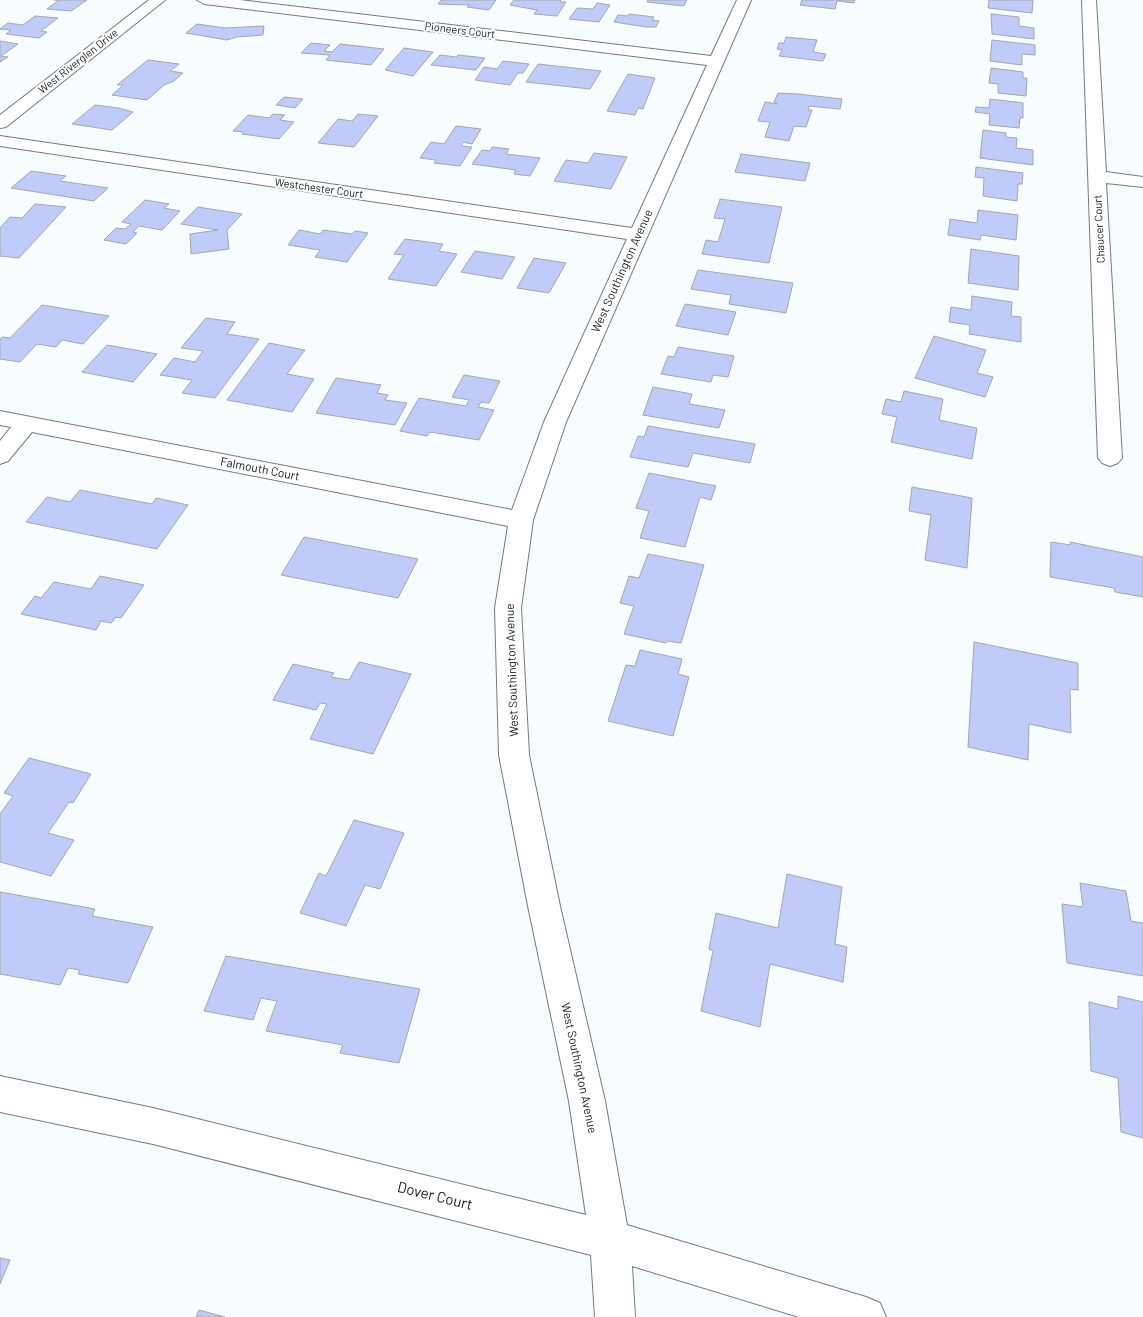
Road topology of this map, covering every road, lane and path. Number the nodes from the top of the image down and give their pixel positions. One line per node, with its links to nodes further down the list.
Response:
1 (158, 0): 6 (street, West Riverglen Drive)
2 (204, 0): 5 (street, Pioneers Court)
3 (744, 0): 5 (street, West Southington Avenue)
4 (1089, 0): 8 (street, Chaucer Court)
5 (716, 61): 10 (street, West Southington Avenue)
6 (0, 123)
7 (0, 141): 10 (street, Westchester Court)
8 (1097, 176): 9 (street); 14 (street, Chaucer Court)
9 (1143, 182)
10 (638, 235): 15 (street, West Southington Avenue)
11 (0, 418): 12 (street, Falmouth Court)
12 (27, 423): 13 (street); 15 (street, Falmouth Court)
13 (0, 456)
14 (1110, 458)
15 (520, 520): 17 (street, West Southington Avenue)
16 (0, 1094): 17 (street, Dover Court)
17 (610, 1240): 18 (street, West Southington Avenue); 19 (street, Dover Court)
18 (615, 1317)
19 (866, 1317)

